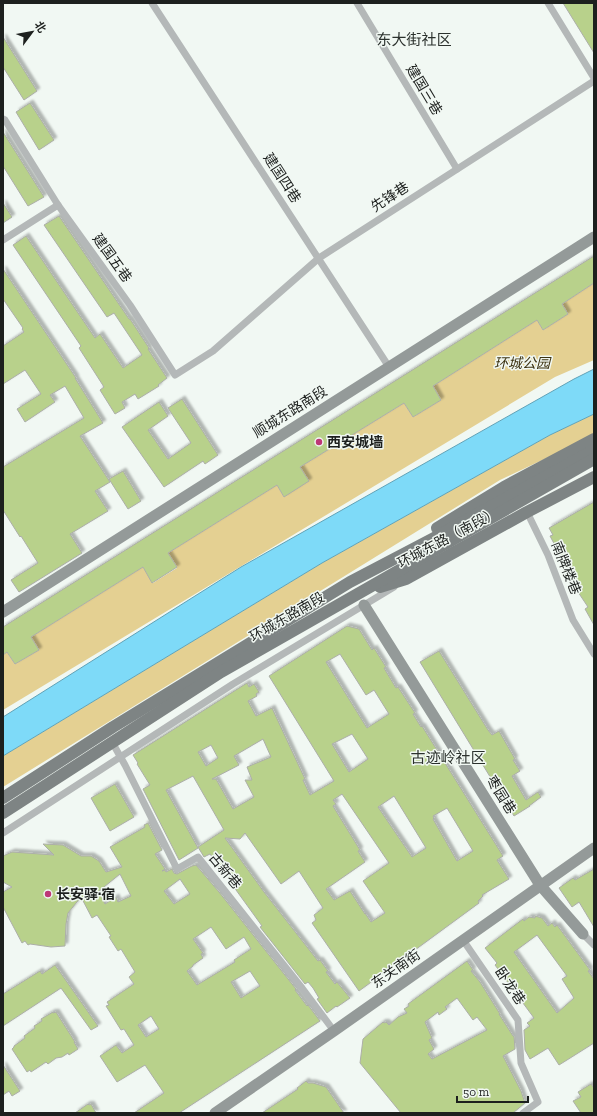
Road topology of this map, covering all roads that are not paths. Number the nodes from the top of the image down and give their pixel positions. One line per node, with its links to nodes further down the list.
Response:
1 (152, 3): 11 (street, 建国四巷)
2 (357, 3): 7 (street, 建国三巷)
3 (548, 3): 4 (street)
4 (594, 78)
5 (594, 81): 7 (street, 先锋巷)
6 (3, 119): 8 (street, 建国五巷)
7 (456, 170): 11 (street, 先锋巷)
8 (58, 205): 10 (street); 12 (street, 建国五巷)
9 (594, 237): 13 (street, 顺城东路南段)
10 (3, 240)
11 (319, 258): 12 (street, 先锋巷); 13 (street, 建国四巷)
12 (213, 351)
13 (389, 367): 21 (street, 顺城东路南段)
14 (594, 439): 19 (main road, 环城东路（南段）)
15 (594, 450): 19 (main road, 环城东路南段)
16 (594, 459): 20 (main road, 环城东路南段)
17 (594, 477): 18 (main road, 环城东路（南段）)
18 (527, 512): 20 (main road, 环城东路（南段）); 22 (street, 南牌楼巷)
19 (350, 582): 25 (main road, 环城东路南段)
20 (361, 599): 23 (main road, 环城东路南段); 24 (street); 29 (street, 枣园巷)
21 (3, 612)
22 (594, 654)
23 (112, 742): 24 (street, 古新巷); 26 (main road, 环城东路南段)
24 (120, 757): 27 (street); 33 (street, 古新巷)
25 (3, 798)
26 (3, 813)
27 (3, 833)
28 (594, 848): 29 (street, 东关南街)
29 (540, 885): 30 (street, 枣园巷); 31 (street, 东关南街)
30 (583, 934): 32 (street)
31 (463, 940): 33 (street, 东关南街); 35 (street, 卧龙巷)
32 (594, 945)
33 (334, 1031): 34 (street, 东关南街)
34 (215, 1113)
35 (523, 1113)

